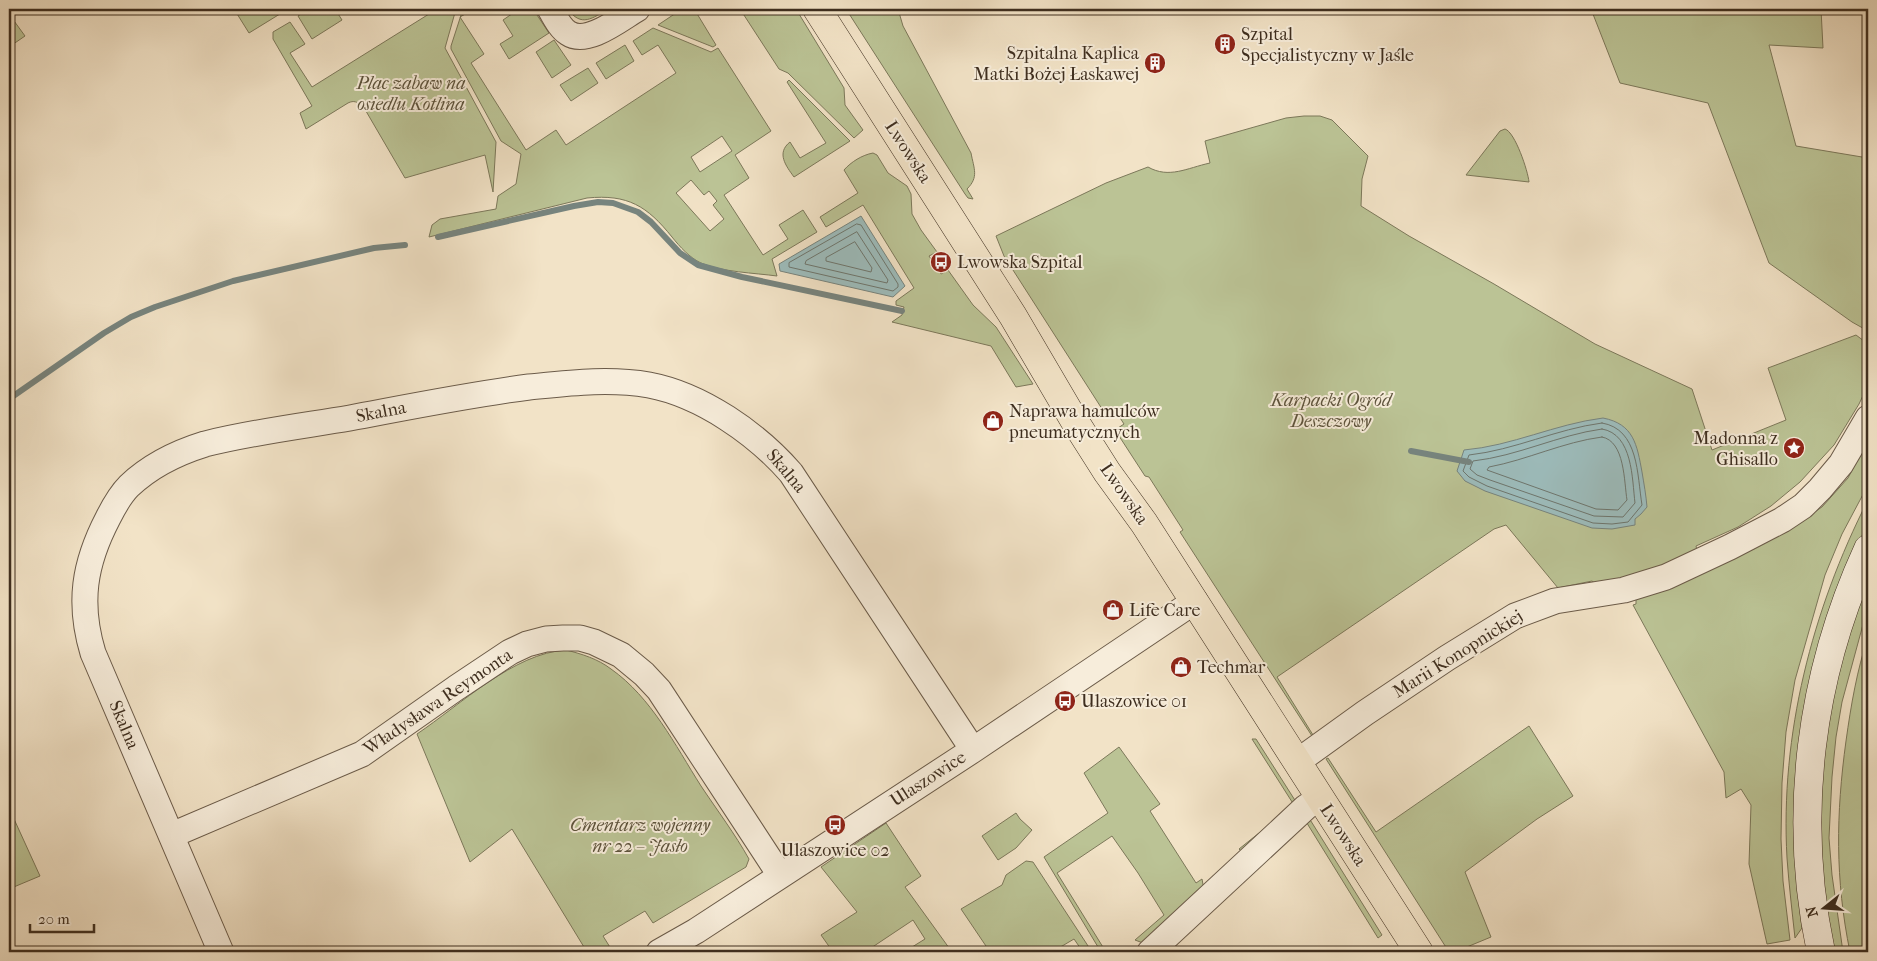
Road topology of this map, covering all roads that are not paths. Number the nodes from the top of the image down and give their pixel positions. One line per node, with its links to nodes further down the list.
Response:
1 (550, 9): 2 (street)
2 (637, 9)
3 (817, 9): 6 (main road, Lwowska)
4 (1868, 418): 8 (street, Marii Konopnickiej)
5 (1868, 549): 16 (main road)
6 (1194, 601): 7 (street, Ulaszowice); 8 (main road, Lwowska)
7 (973, 750): 10 (street, Skalna); 11 (street, Ulaszowice)
8 (1297, 762): 9 (main road, Lwowska)
9 (1320, 798): 14 (street); 15 (main road, Lwowska)
10 (172, 835): 11 (street, Władysława Reymonta); 13 (street, Skalna)
11 (780, 875): 12 (street, Ulaszowice)
12 (661, 951)
13 (221, 952)
14 (1150, 952)
15 (1418, 952)
16 (1821, 952)

